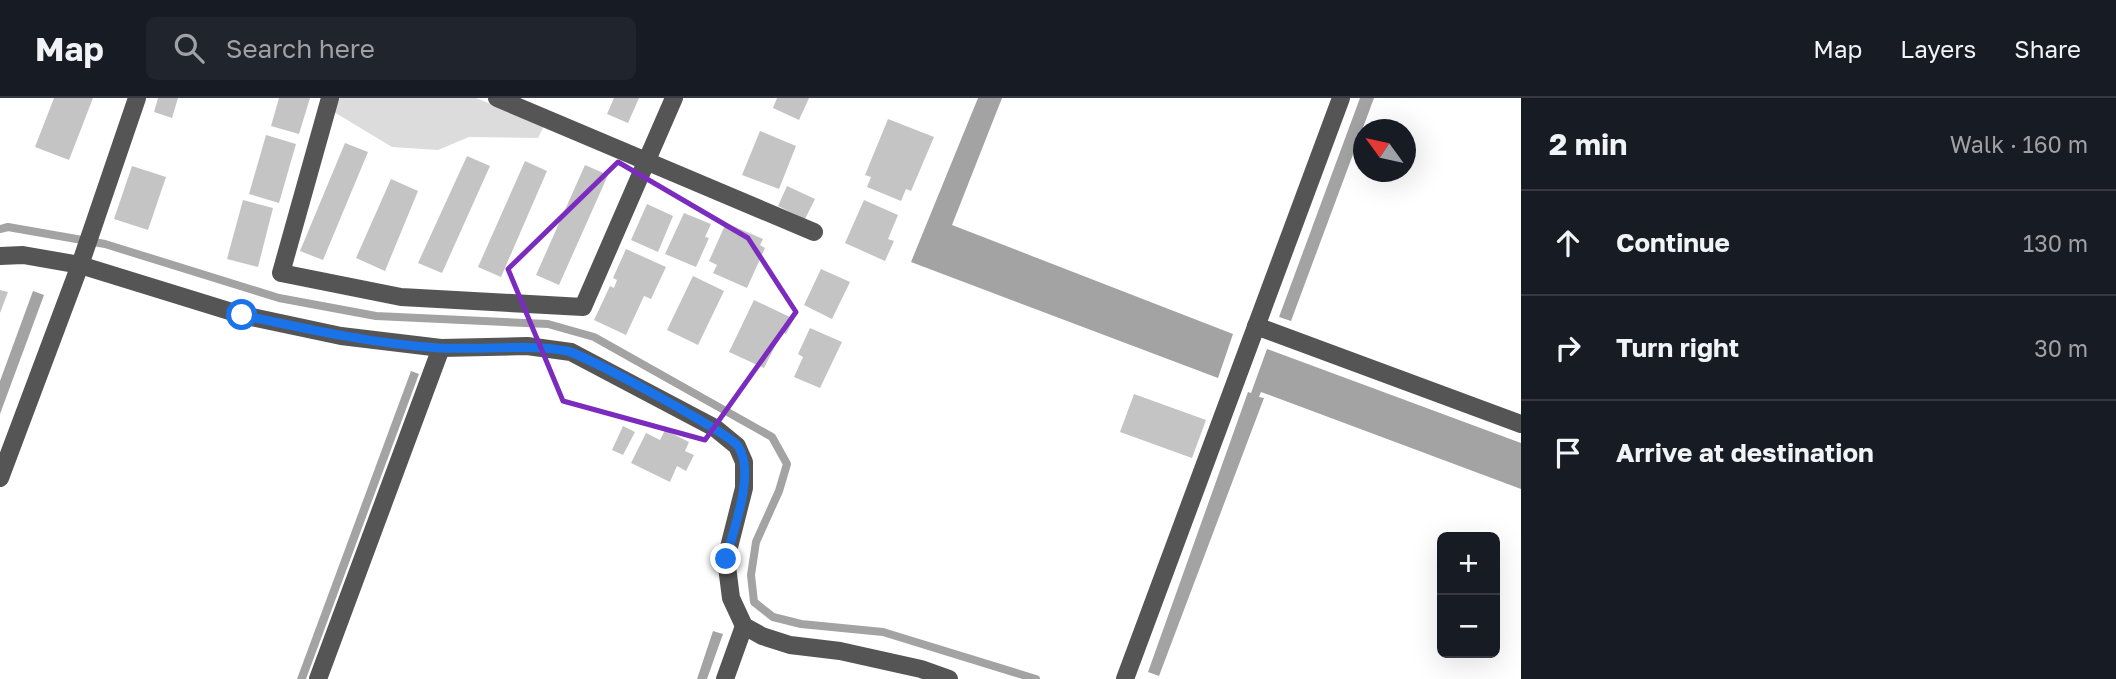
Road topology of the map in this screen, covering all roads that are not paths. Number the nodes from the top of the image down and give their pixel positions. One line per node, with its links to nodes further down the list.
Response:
1 (137, 98): 9 (street)
2 (330, 98): 6 (street)
3 (497, 98): 6 (street)
4 (674, 98): 6 (street)
5 (1341, 98): 10 (street)
6 (647, 161): 7 (street)
7 (814, 232)
8 (0, 256): 9 (street)
9 (81, 260): 11 (street); 13 (street)
10 (1256, 326): 12 (street); 19 (street)
11 (441, 348): 14 (street); 16 (street)
12 (1521, 424)
13 (0, 478)
14 (744, 626): 15 (street); 17 (street)
15 (920, 674): 18 (street)
16 (318, 679)
17 (725, 679)
18 (949, 679)
19 (1125, 679)

